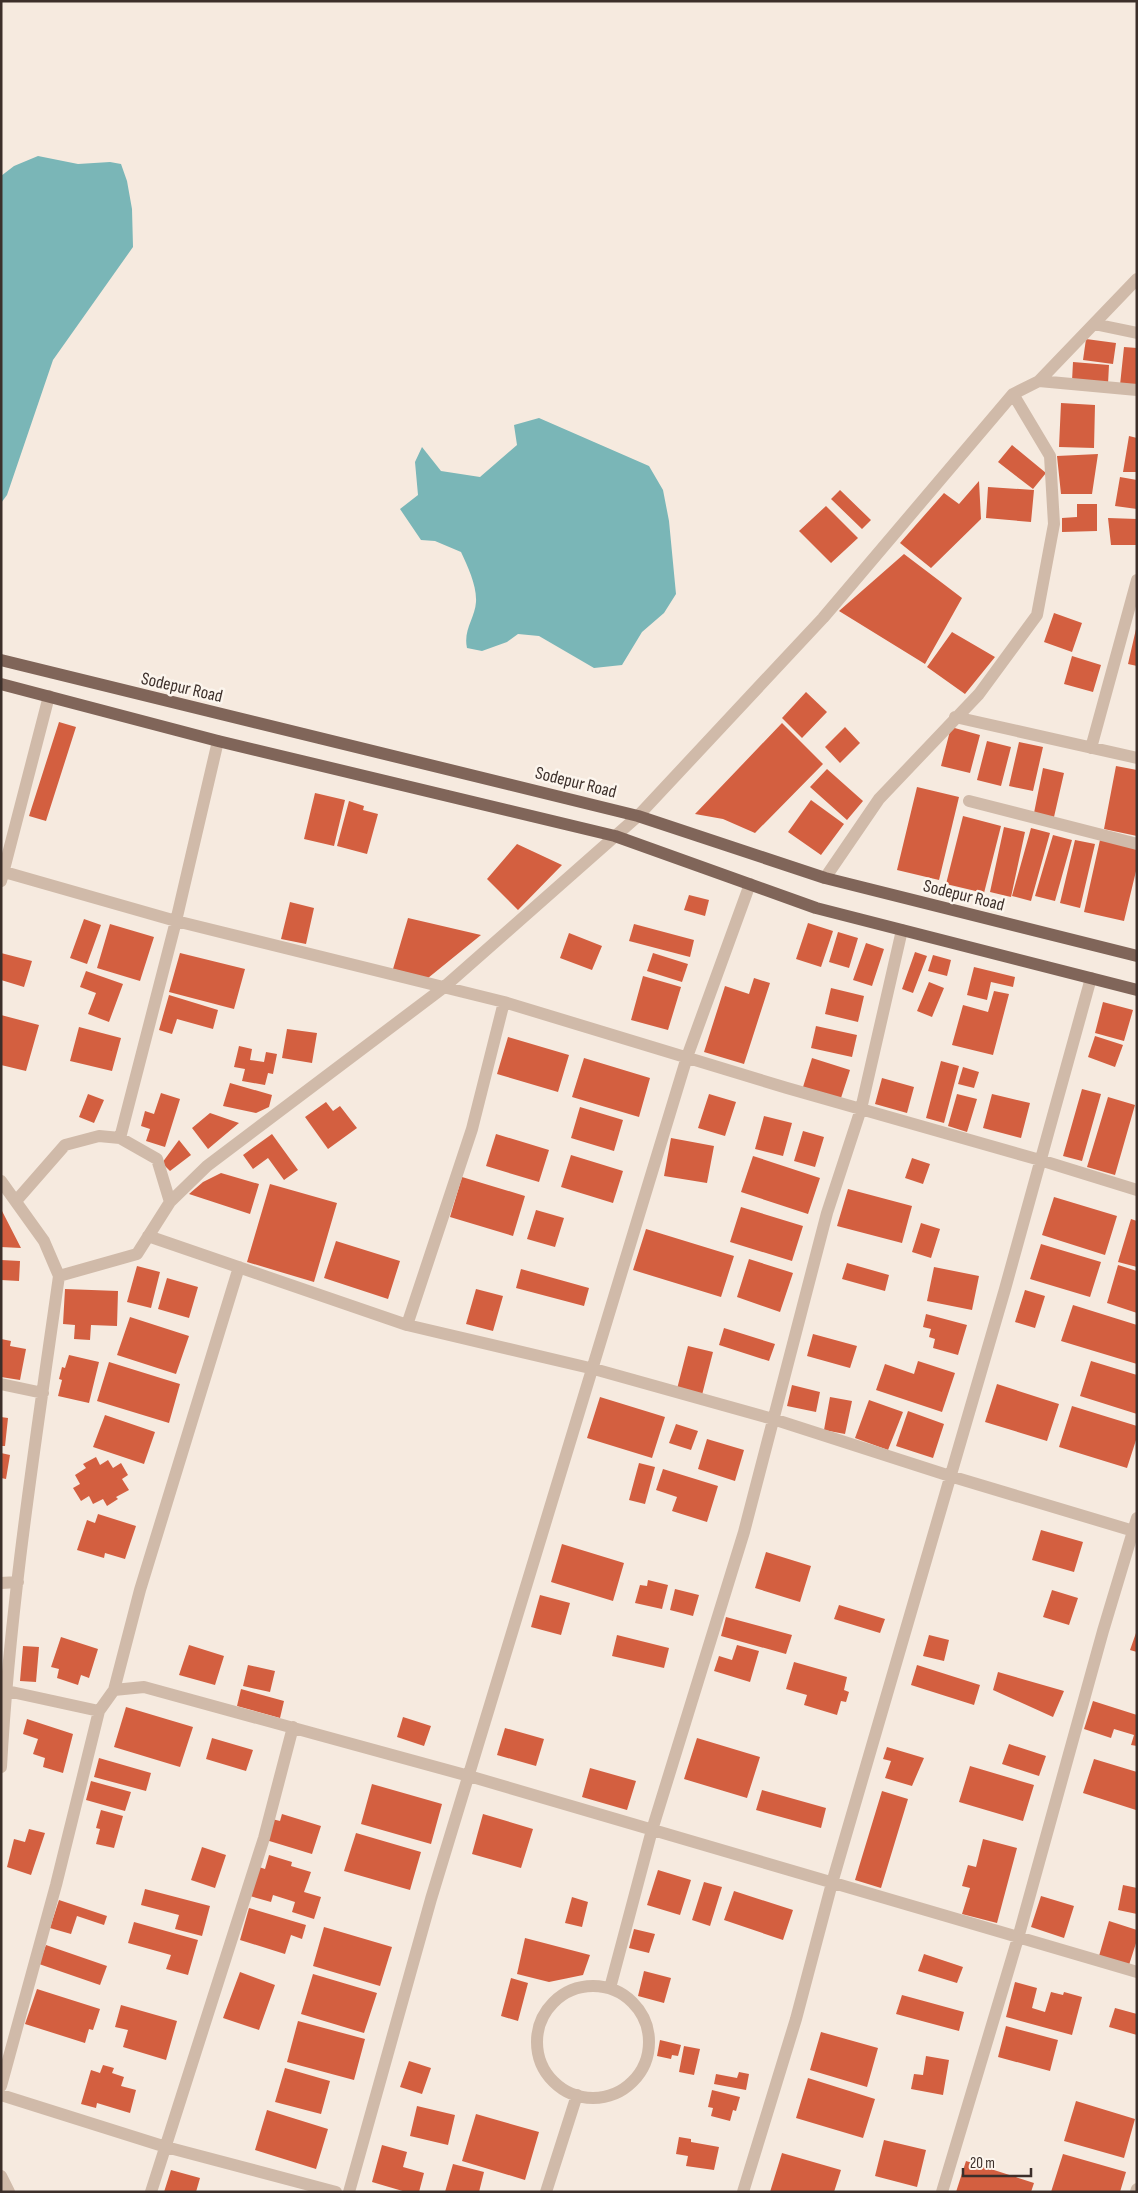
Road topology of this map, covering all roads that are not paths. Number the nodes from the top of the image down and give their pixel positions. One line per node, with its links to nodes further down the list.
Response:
1 (1137, 279): 2 (street)
2 (1094, 324): 3 (street); 4 (street)
3 (1137, 333)
4 (1039, 381): 5 (street); 6 (street)
5 (1137, 390)
6 (1013, 394): 11 (street); 16 (street)
7 (1137, 580): 13 (street)
8 (1, 660): 16 (main road, Sodepur Road)
9 (1, 684): 10 (main road)
10 (49, 696): 12 (main road); 19 (street)
11 (954, 717): 13 (street); 20 (street)
12 (218, 741): 17 (main road); 22 (street)
13 (1092, 748): 14 (street)
14 (1137, 758)
15 (969, 801): 18 (street)
16 (638, 816): 17 (street); 20 (main road, Sodepur Road)
17 (615, 836): 21 (main road); 26 (street)
18 (1137, 844)
19 (2, 875): 22 (street)
20 (824, 878): 24 (main road, Sodepur Road)
21 (750, 884): 23 (main road); 29 (street)
22 (176, 921): 26 (street); 31 (street)
23 (902, 930): 25 (main road); 30 (street)
24 (1137, 956)
25 (1091, 978): 27 (main road); 32 (street)
26 (443, 988): 28 (street); 36 (street)
27 (1137, 990)
28 (504, 1002): 29 (street); 40 (street)
29 (687, 1057): 30 (street); 41 (street)
30 (861, 1109): 32 (street); 44 (street)
31 (120, 1138): 35 (street); 36 (street)
32 (1040, 1160): 34 (street); 45 (street)
33 (1, 1181): 35 (street)
34 (1137, 1190)
35 (16, 1201): 39 (street)
36 (170, 1202): 37 (street)
37 (148, 1236): 38 (street); 39 (street)
38 (238, 1267): 40 (street); 51 (street)
39 (59, 1276): 43 (street)
40 (407, 1325): 41 (street)
41 (594, 1369): 44 (street); 55 (street)
42 (1, 1384): 43 (street)
43 (43, 1393): 48 (street)
44 (773, 1419): 45 (street); 56 (street)
45 (950, 1476): 47 (street); 57 (street)
46 (1137, 1518): 47 (street)
47 (1135, 1532): 58 (street)
48 (18, 1582): 49 (street); 50 (street)
49 (1, 1583)
50 (4, 1689): 52 (street); 54 (street)
51 (114, 1690): 52 (street); 53 (street)
52 (99, 1711): 61 (street)
53 (293, 1727): 55 (street); 64 (street)
54 (1, 1767)
55 (469, 1776): 56 (street); 69 (street)
56 (652, 1830): 57 (street); 60 (street)
57 (832, 1883): 58 (street); 71 (street)
58 (1018, 1938): 59 (street); 72 (street)
59 (1137, 1972)
60 (610, 1988): 63 (street); 63 (street)
61 (1, 2086)
62 (1, 2095): 64 (street)
63 (577, 2095): 70 (street)
64 (166, 2147): 67 (street); 68 (street)
65 (1, 2176): 66 (street)
66 (9, 2192)
67 (151, 2192)
68 (336, 2192)
69 (348, 2192)
70 (546, 2192)
71 (743, 2192)
72 (942, 2192)

